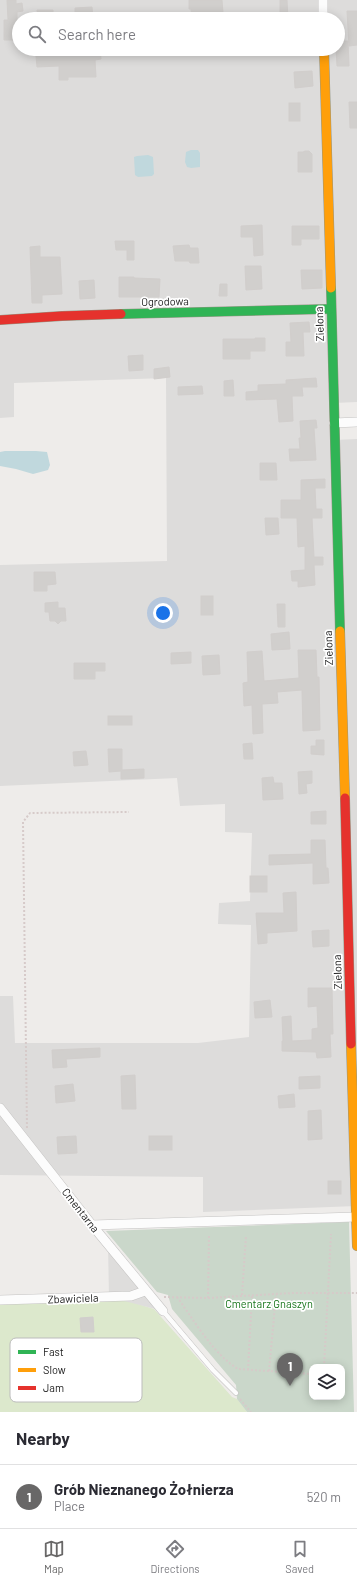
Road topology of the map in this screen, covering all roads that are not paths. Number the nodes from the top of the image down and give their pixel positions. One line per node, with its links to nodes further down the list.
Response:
1 (323, 0): 2 (street)
2 (323, 12)
3 (324, 56): 4 (street, Zielona)
4 (330, 309): 5 (street, Ogrodowa); 7 (street, Zielona)
5 (0, 320)
6 (357, 422): 7 (street)
7 (334, 423): 9 (street, Zielona)
8 (0, 1108): 10 (street, Cmentarna)
9 (356, 1217): 10 (street); 11 (street, Zielona)
10 (92, 1225): 12 (street, Cmentarna)
11 (357, 1246)
12 (148, 1294): 13 (street, Zbawiciela); 14 (street, Cmentarna)
13 (0, 1300)
14 (163, 1311): 15 (lane)
15 (236, 1393)

